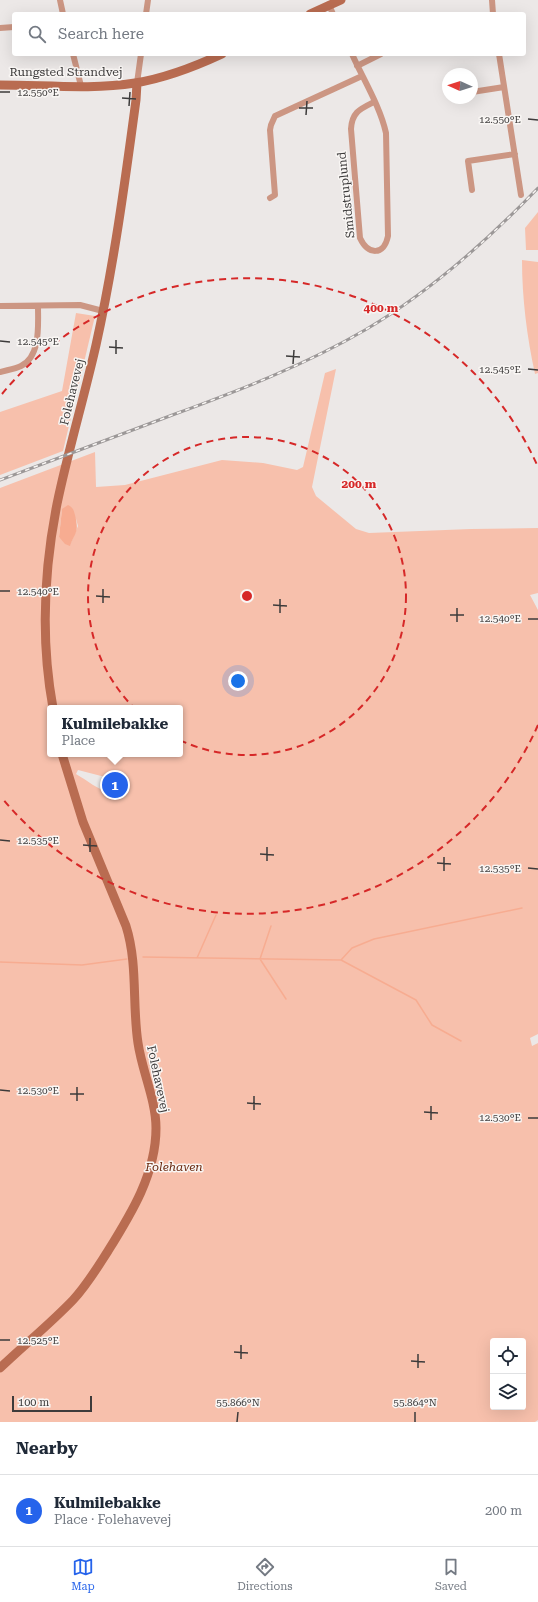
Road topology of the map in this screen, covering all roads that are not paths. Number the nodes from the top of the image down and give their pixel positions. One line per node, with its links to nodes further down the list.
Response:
1 (60, 0): 6 (street)
2 (148, 0): 7 (street)
3 (341, 0): 5 (street)
4 (492, 0): 10 (street)
5 (330, 5): 8 (street); 9 (street)
6 (63, 12)
7 (146, 12)
8 (314, 12)
9 (333, 12)
10 (493, 12)
11 (12, 26): 12 (street)
12 (0, 28)
13 (74, 56): 23 (street)
14 (141, 56): 21 (street)
15 (217, 56): 21 (street, Rungsted Strandvej)
16 (353, 56): 19 (street, Smidstruplund)
17 (378, 56): 19 (street)
18 (499, 56): 24 (street)
19 (357, 66): 20 (street, Smidstruplund)
20 (362, 76): 26 (street, Smidstruplund); 30 (street)
21 (137, 83): 23 (street, Rungsted Strandvej); 33 (street, Folehavevej)
22 (0, 84): 23 (street, Rungsted Strandvej)
23 (81, 86)
24 (504, 87): 25 (street); 27 (street)
25 (478, 91)
26 (374, 102): 26 (street, Smidstruplund)
27 (515, 154): 28 (street); 29 (street)
28 (472, 190)
29 (521, 195)
30 (270, 198)
31 (0, 306): 32 (street)
32 (38, 306): 33 (street); 34 (street)
33 (104, 311): 35 (street, Folehavevej)
34 (0, 372)
35 (53, 705)
36 (63, 757): 37 (street, Folehavevej)
37 (0, 1368)

